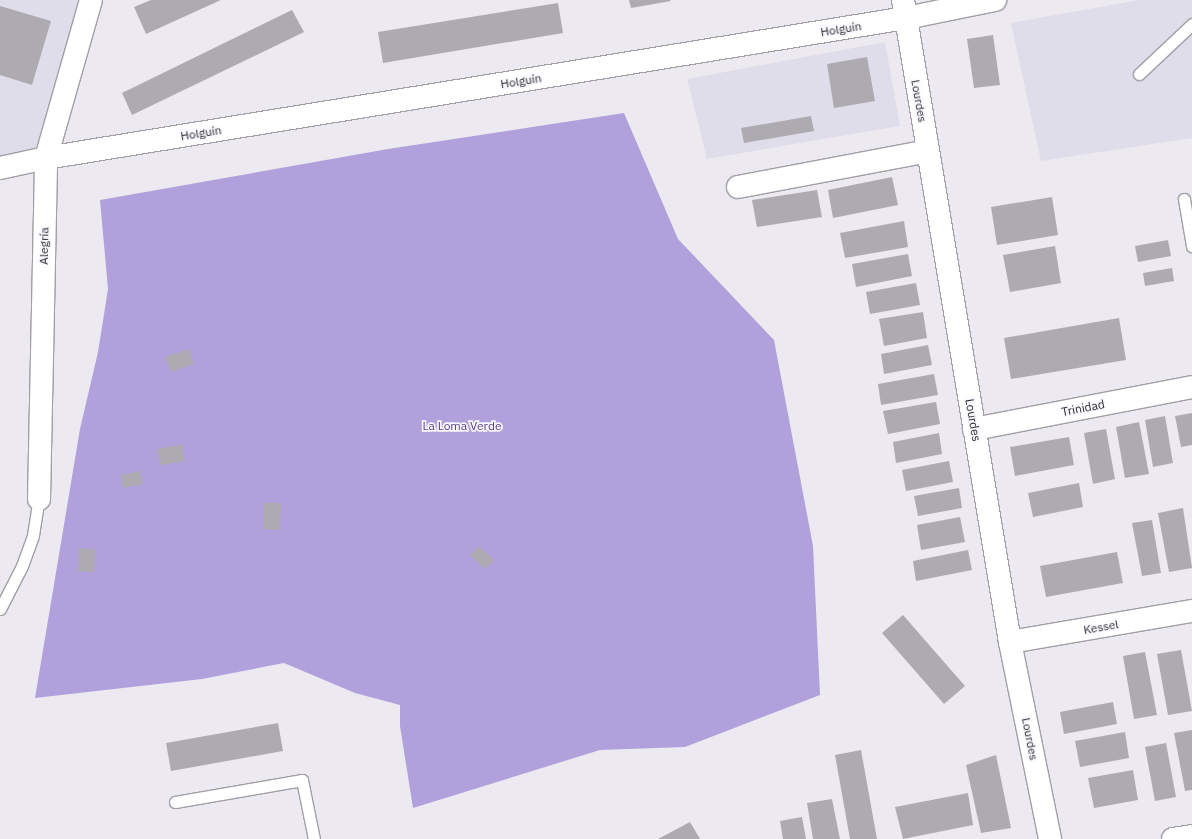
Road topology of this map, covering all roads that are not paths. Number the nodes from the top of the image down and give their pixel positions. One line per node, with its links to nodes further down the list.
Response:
1 (91, 0): 7 (street, Alegría)
2 (995, 0): 3 (street, Holguín)
3 (904, 9): 6 (street, Lourdes); 7 (street, Holguín)
4 (1192, 24): 5 (lane)
5 (1139, 74)
6 (928, 151): 9 (street); 13 (street, Lourdes)
7 (46, 158): 8 (street, Holguín); 14 (street, Alegría)
8 (0, 168)
9 (738, 187)
10 (1184, 199): 11 (lane)
11 (1192, 246)
12 (1192, 387): 13 (street, Trinidad)
13 (974, 429): 17 (street, Lourdes)
14 (39, 499): 15 (lane)
15 (0, 609)
16 (1192, 611): 17 (street, Kessel)
17 (1010, 642): 21 (street, Lourdes)
18 (175, 802): 20 (lane)
19 (1192, 836): 22 (street)
20 (314, 839)
21 (1050, 839)
22 (1173, 839)

